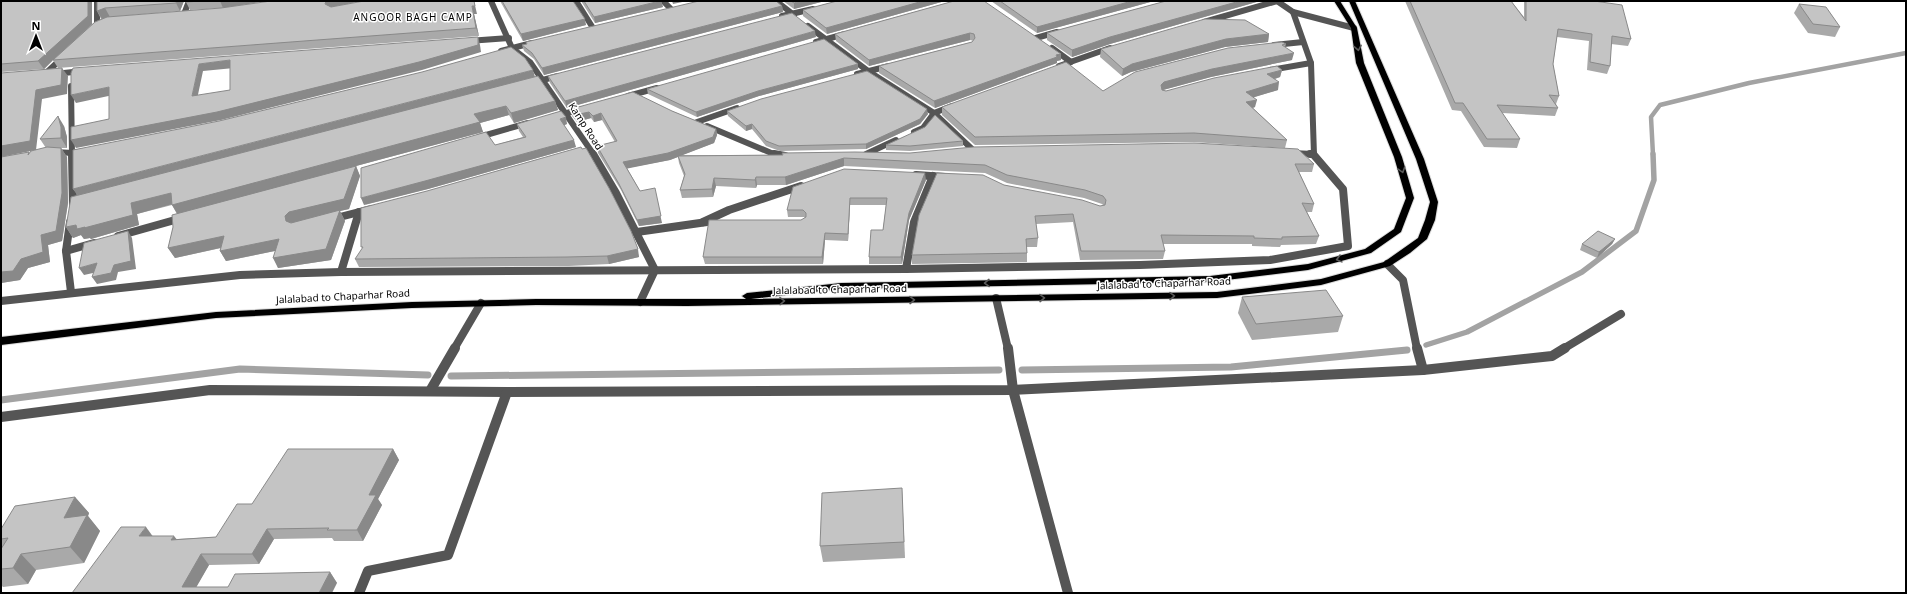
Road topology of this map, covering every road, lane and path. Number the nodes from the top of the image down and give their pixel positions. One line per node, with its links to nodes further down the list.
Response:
1 (97, 1): 29 (street)
2 (189, 1): 15 (street)
3 (491, 1): 30 (street)
4 (576, 1): 23 (street)
5 (663, 1): 12 (street)
6 (776, 1): 18 (street)
7 (1277, 1): 14 (street); 21 (street)
8 (1337, 1): 24 (main road, Jalalabad to Chaparhar Road)
9 (1352, 1): 102 (main road, Jalalabad to Chaparhar Road)
10 (818, 7): 18 (street)
11 (679, 8): 12 (street)
12 (672, 10): 13 (street)
13 (665, 12)
14 (1293, 12): 24 (street); 36 (street)
15 (184, 14): 16 (street); 17 (street)
16 (192, 14)
17 (176, 15)
18 (795, 16): 19 (street)
19 (777, 18)
20 (803, 22): 32 (street)
21 (1194, 24)
22 (601, 26): 23 (street)
23 (593, 28): 26 (street)
24 (1354, 28): 111 (main road, Jalalabad to Chaparhar Road, one-way to 111)
25 (1065, 29): 31 (street)
26 (586, 30)
27 (855, 31): 32 (street)
28 (1030, 34): 31 (street)
29 (87, 36)
30 (509, 38): 34 (street); 41 (street)
31 (1036, 38): 35 (street)
32 (825, 39): 37 (street); 49 (street)
33 (542, 40): 41 (street)
34 (461, 41)
35 (1042, 42)
36 (1303, 42): 40 (street); 45 (street)
37 (809, 44)
38 (1047, 45): 44 (street)
39 (1119, 46): 44 (street)
40 (1264, 46)
41 (512, 48): 43 (street); 56 (street, Kamp Road)
42 (71, 50): 54 (street)
43 (497, 52)
44 (1071, 62): 48 (street)
45 (1311, 63): 50 (street); 86 (street)
46 (897, 64): 49 (street)
47 (90, 70): 51 (street)
48 (1049, 70)
49 (868, 71): 55 (street); 66 (street)
50 (1265, 71)
51 (74, 72): 54 (street); 81 (street)
52 (565, 74): 56 (street)
53 (37, 75): 54 (street)
54 (44, 75)
55 (852, 76)
56 (542, 80): 57 (street); 65 (street, Kamp Road)
57 (526, 84)
58 (667, 85): 59 (street)
59 (637, 94): 60 (street); 61 (street)
60 (623, 97)
61 (650, 100)
62 (746, 105): 70 (street)
63 (955, 105): 66 (street)
64 (588, 107): 65 (street)
65 (566, 113): 67 (street); 74 (street, Kamp Road)
66 (934, 113): 71 (street); 76 (street)
67 (543, 119)
68 (690, 119): 70 (street)
69 (536, 121): 72 (street)
70 (697, 122): 87 (street)
71 (909, 135)
72 (475, 138)
73 (902, 138): 84 (street)
74 (590, 148): 78 (street); 100 (street, Kamp Road)
75 (88, 150): 81 (street)
76 (973, 150): 77 (street); 79 (street)
77 (981, 150)
78 (582, 151)
79 (965, 151)
80 (1283, 152): 86 (street)
81 (73, 153): 82 (street); 93 (street)
82 (45, 154)
83 (858, 154): 84 (street)
84 (866, 154): 85 (street)
85 (881, 154)
86 (1313, 154): 103 (street)
87 (795, 156)
88 (911, 175): 89 (street)
89 (933, 176): 90 (street); 103 (street)
90 (955, 177)
91 (808, 183): 98 (street)
92 (81, 201): 93 (street)
93 (73, 203): 101 (street)
94 (375, 208): 95 (street)
95 (360, 212): 97 (street); 105 (street)
96 (191, 216): 101 (street)
97 (324, 221)
98 (702, 222): 99 (street); 100 (street)
99 (725, 222)
100 (637, 232): 104 (street, Kamp Road)
101 (66, 251): 106 (street)
102 (1387, 264): 107 (main road, Jalalabad to Chaparhar Road, one-way to 102); 114 (street)
103 (906, 269): 104 (street)
104 (656, 270): 105 (street); 109 (street)
105 (341, 272): 106 (street)
106 (70, 292): 108 (street)
107 (996, 298): 111 (main road, Jalalabad to Chaparhar Road, one-way to 107); 115 (street)
108 (1, 301)
109 (640, 302): 110 (main road, Jalalabad to Chaparhar Road); 111 (main road, Jalalabad to Chaparhar Road)
110 (481, 303): 113 (main road, Jalalabad to Chaparhar Road); 116 (street)
111 (687, 303)
112 (1621, 314): 114 (street)
113 (1, 341)
114 (1422, 370): 115 (street)
115 (1013, 390): 117 (street); 120 (street)
116 (430, 391): 117 (street); 118 (street)
117 (507, 392): 119 (street)
118 (1, 417)
119 (359, 593)
120 (1068, 593)

